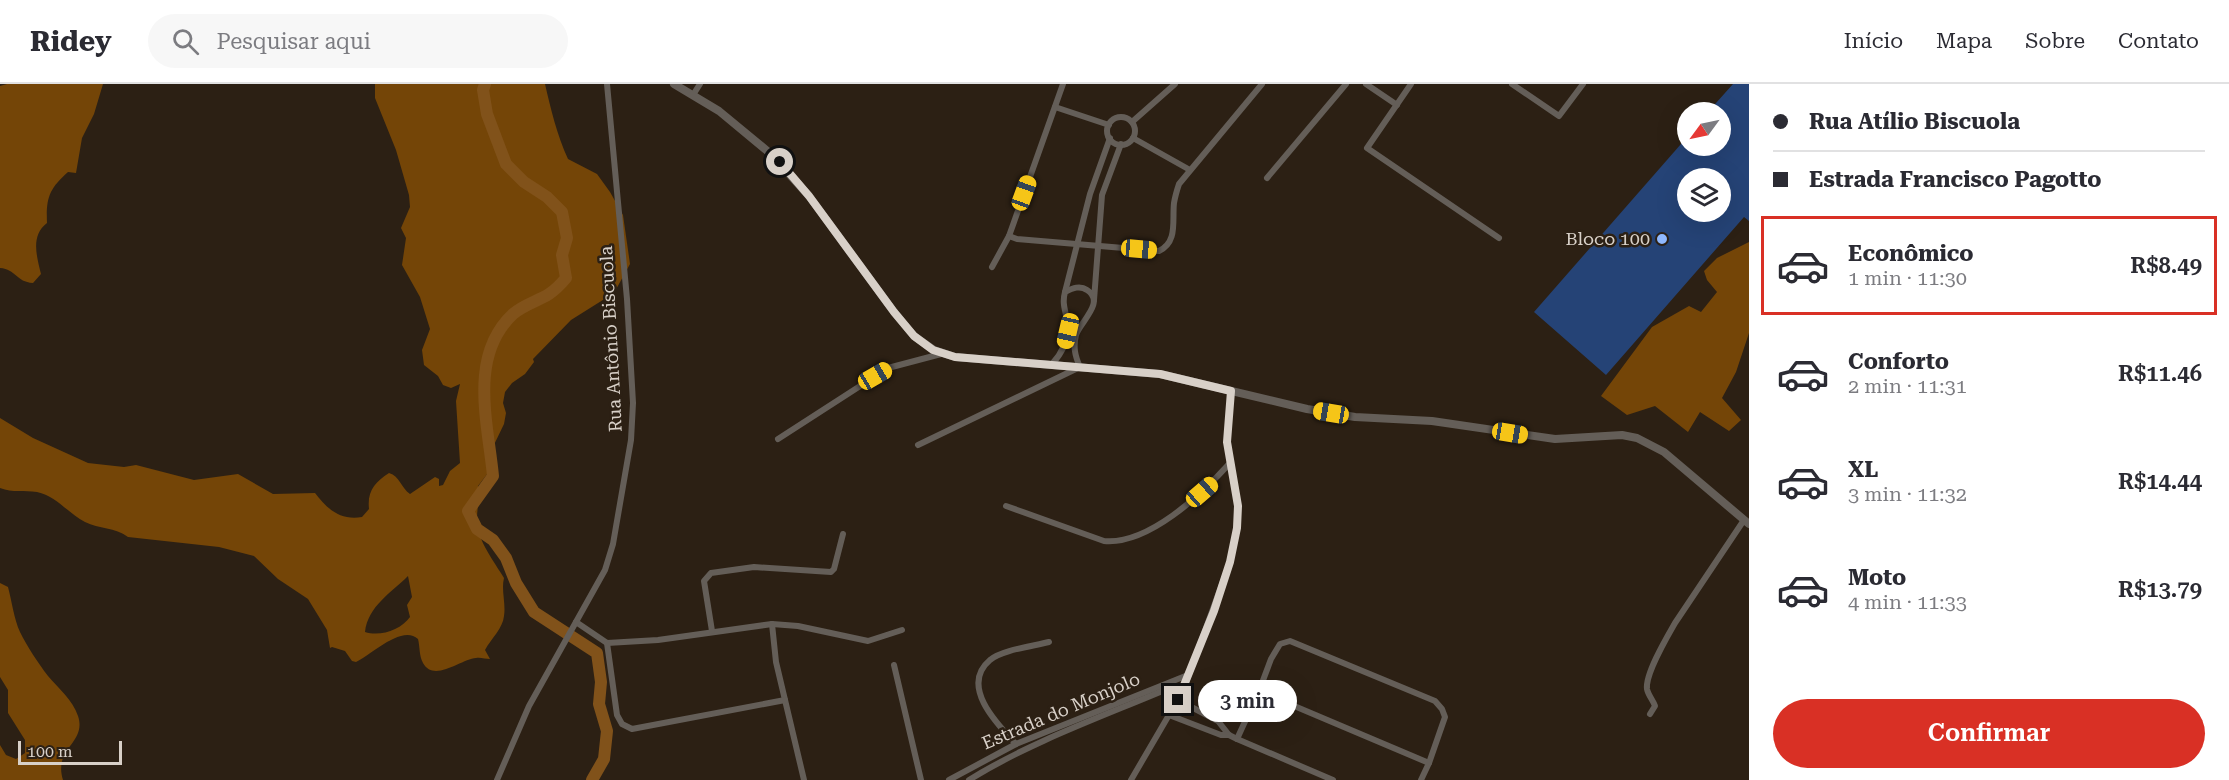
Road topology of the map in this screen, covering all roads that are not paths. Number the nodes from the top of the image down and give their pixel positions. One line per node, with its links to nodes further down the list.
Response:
1 (607, 84): 40 (street, Rua Antônio Biscuola)
2 (674, 84): 12 (street)
3 (700, 84): 12 (street)
4 (1063, 84): 14 (street)
5 (1175, 84): 15 (street)
6 (1262, 84): 20 (street)
7 (1346, 84): 21 (street)
8 (1366, 84): 13 (street)
9 (1412, 84): 13 (street)
10 (1512, 84): 11 (street)
11 (1583, 84)
12 (693, 95): 29 (street)
13 (1397, 105): 23 (street)
14 (1055, 107): 16 (street); 22 (street)
15 (1132, 122): 16 (street); 18 (street)
16 (1109, 125): 17 (street)
17 (1110, 138): 19 (street); 24 (street)
18 (1133, 138): 19 (street); 20 (street)
19 (1121, 144): 25 (street)
20 (1190, 170): 25 (street)
21 (1267, 177)
22 (1009, 236): 24 (street); 26 (street)
23 (1499, 238)
24 (1078, 243): 25 (street); 27 (street)
25 (1098, 245): 28 (street)
26 (992, 267)
27 (1065, 292): 28 (street); 30 (street)
28 (1094, 303): 31 (street)
29 (941, 354): 30 (street); 33 (street)
30 (1052, 364): 31 (street)
31 (1080, 367): 32 (street); 34 (street)
32 (1231, 391): 35 (street); 37 (street)
33 (778, 438)
34 (918, 445)
35 (1229, 464): 36 (street); 46 (street)
36 (1006, 506)
37 (1747, 522): 51 (street)
38 (843, 534): 42 (street)
39 (772, 624): 41 (street); 42 (street); 49 (street)
40 (575, 625): 44 (street); 57 (street, Rua Antônio Biscuola)
41 (902, 630)
42 (711, 632): 44 (street)
43 (1049, 642): 55 (street)
44 (608, 643): 49 (street)
45 (894, 665): 59 (street)
46 (1188, 675): 48 (street); 55 (street, Estrada do Monjolo)
47 (1259, 690): 54 (street); 56 (street); 56 (street)
48 (1183, 691): 50 (street); 61 (street)
49 (785, 700): 58 (street)
50 (1178, 700): 52 (street); 53 (street)
51 (1650, 714)
52 (1169, 715): 53 (street); 62 (street)
53 (1229, 735): 54 (street)
54 (1237, 739): 63 (street)
55 (1016, 744): 60 (street, Estrada do Monjolo)
56 (1429, 763): 64 (street)
57 (497, 780)
58 (804, 780)
59 (921, 780)
60 (949, 780)
61 (969, 780)
62 (1131, 780)
63 (1332, 780)
64 (1422, 780)

